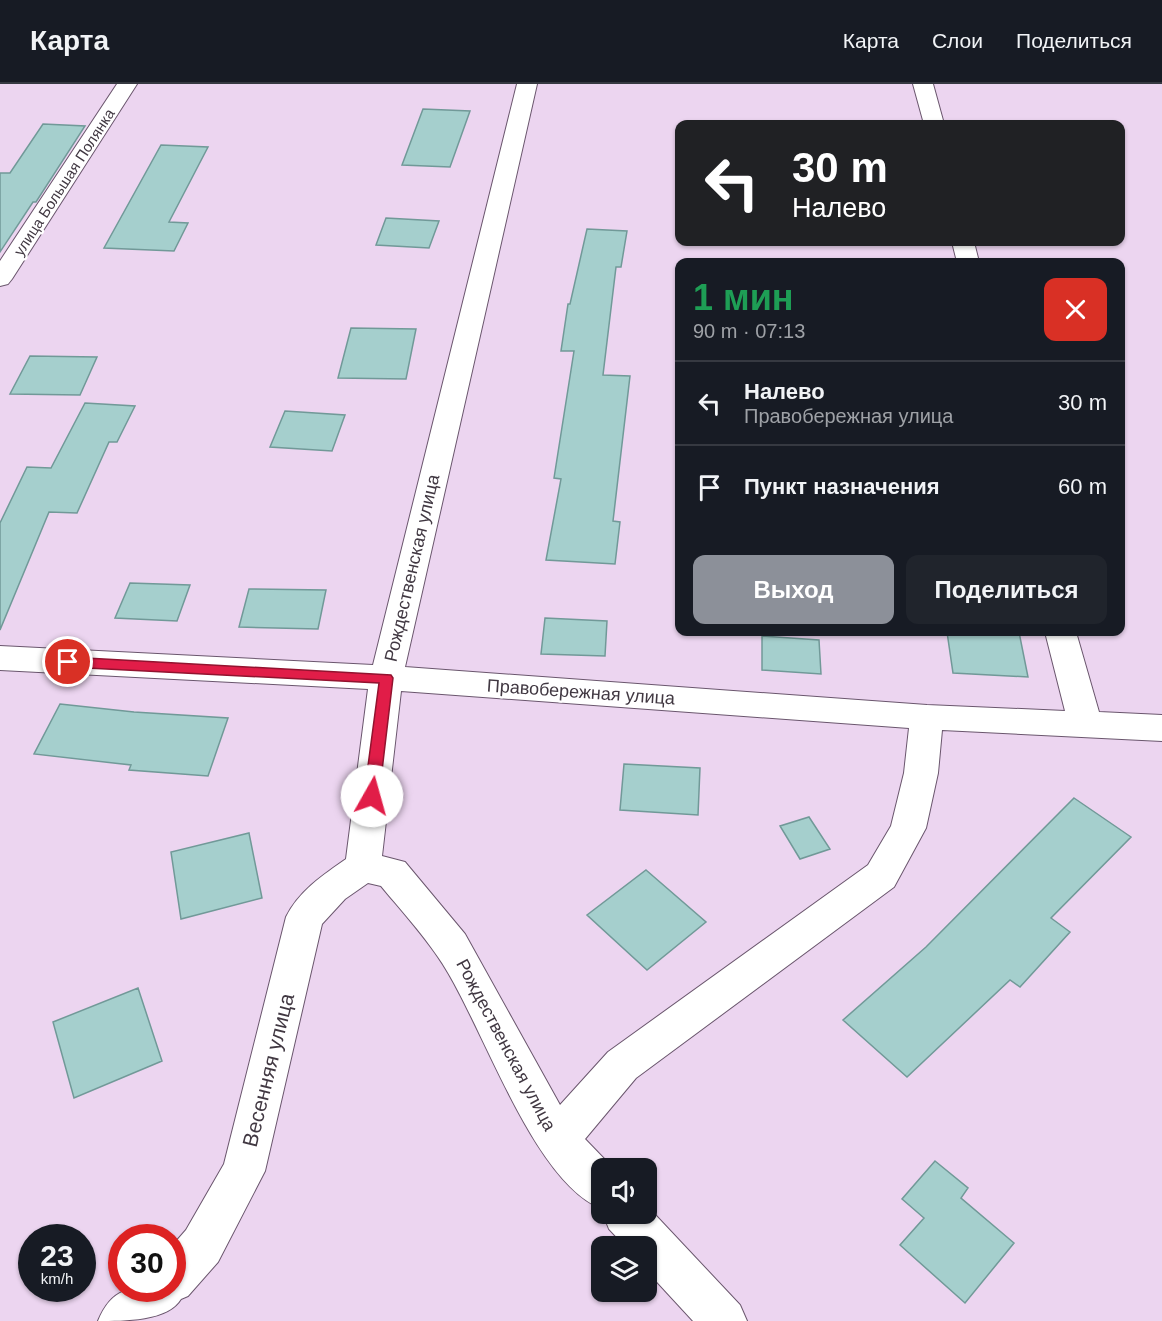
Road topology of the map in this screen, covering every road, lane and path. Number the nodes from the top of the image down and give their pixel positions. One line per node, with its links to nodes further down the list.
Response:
1 (127, 84): 5 (street, улица Большая Полянка)
2 (527, 84): 8 (street, Рождественская улица)
3 (923, 84): 4 (street)
4 (933, 120)
5 (0, 279)
6 (1062, 636): 10 (street)
7 (0, 658): 8 (street, Правобережная улица)
8 (386, 678): 9 (street, Правобережная улица); 12 (street, Рождественская улица)
9 (927, 717): 10 (street, Правобережная улица); 13 (street)
10 (1085, 724): 11 (street, Правобережная улица)
11 (1162, 728)
12 (363, 867): 13 (street, Рождественская улица); 16 (street, Весенняя улица)
13 (557, 1140): 14 (street, Рождественская улица)
14 (591, 1176)
15 (634, 1224): 19 (street)
16 (186, 1264)
17 (145, 1302): 18 (street)
18 (121, 1321)
19 (724, 1321)

